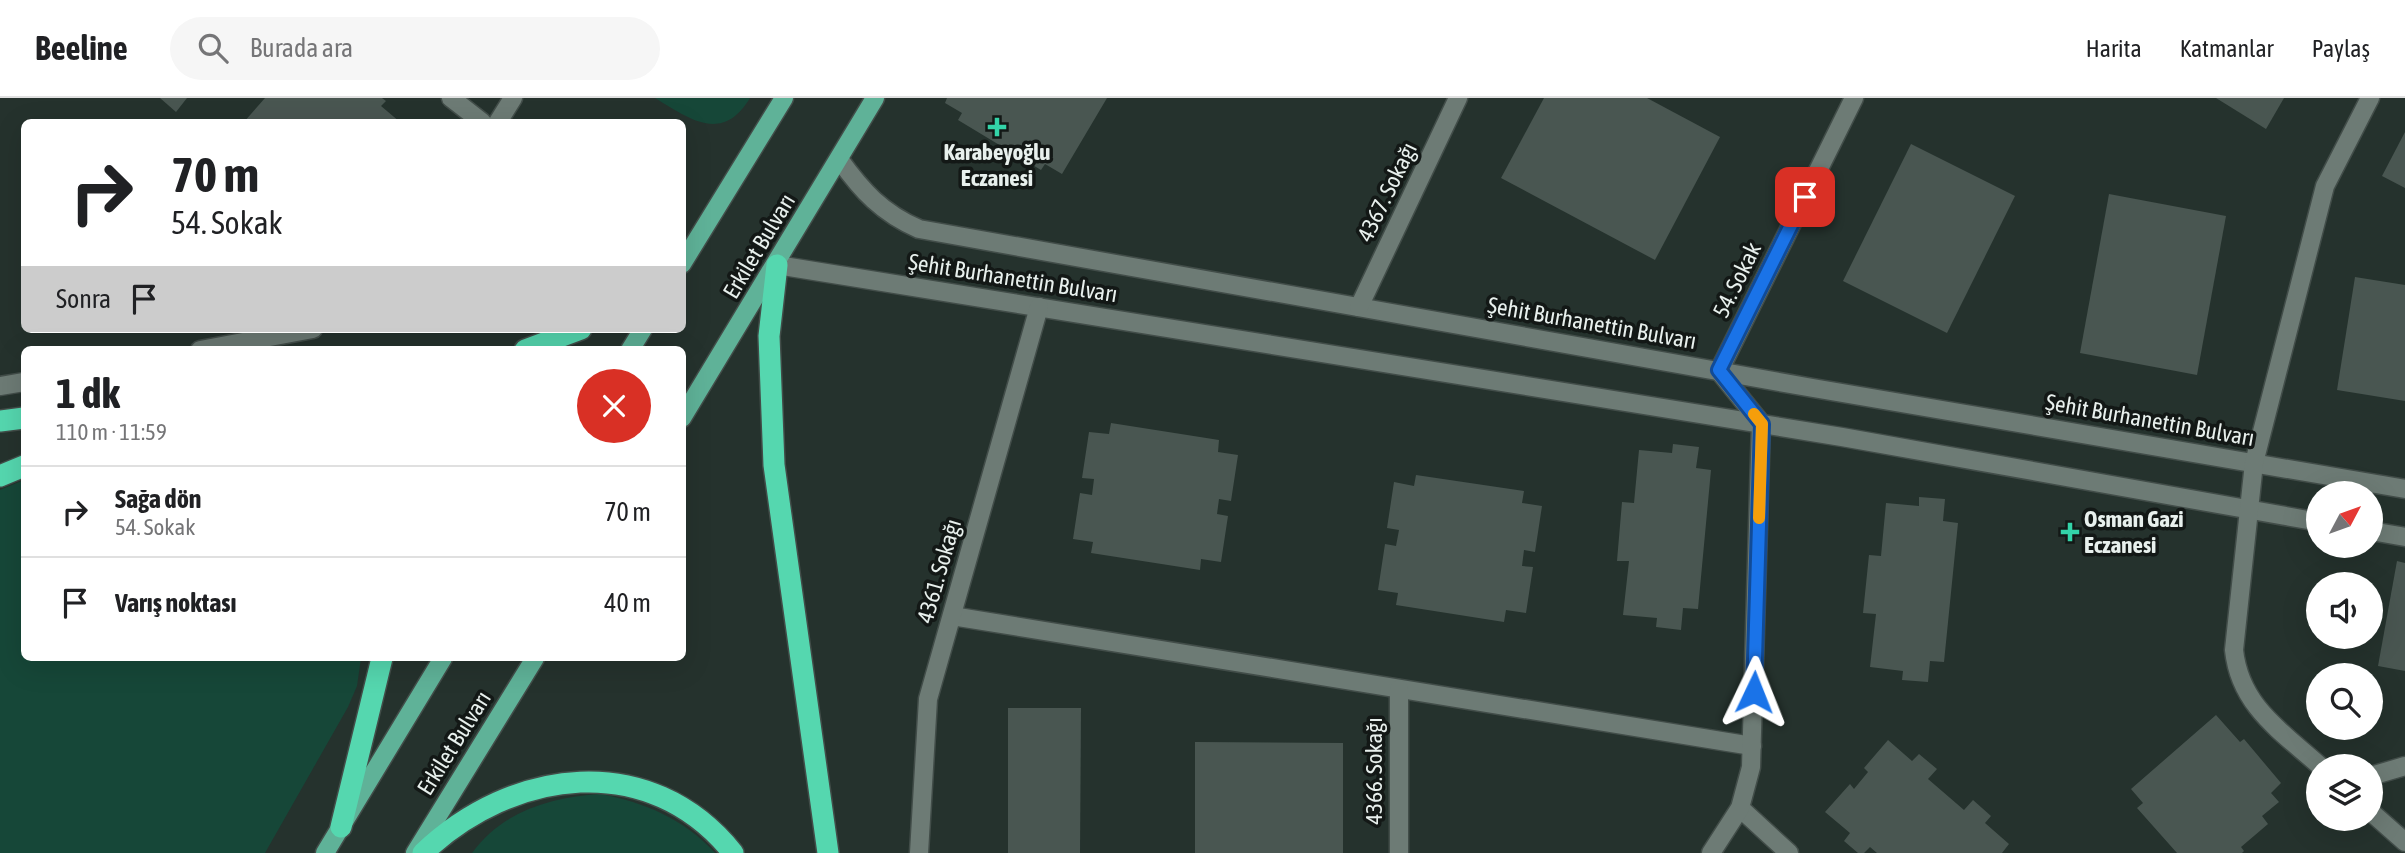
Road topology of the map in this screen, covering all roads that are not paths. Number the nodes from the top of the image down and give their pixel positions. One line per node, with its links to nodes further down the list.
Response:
1 (452, 98): 8 (street)
2 (513, 98): 9 (street)
3 (784, 98): 11 (main road)
4 (875, 98): 10 (main road, Erkilet Bulvarı)
5 (1458, 98): 14 (street, 4367. Sokağı)
6 (1854, 98): 19 (street, 54. Sokak)
7 (2370, 98): 26 (street)
8 (478, 119)
9 (500, 119)
10 (839, 159): 12 (main road, Erkilet Bulvarı); 14 (street, Şehit Burhanettin Bulvarı)
11 (687, 244)
12 (777, 265): 13 (street, Şehit Burhanettin Bulvarı); 22 (main road, Erkilet Bulvarı); 51 (highway)
13 (1039, 307): 25 (street, Şehit Burhanettin Bulvarı); 34 (street, 4361. Sokağı)
14 (1359, 307): 19 (street, Şehit Burhanettin Bulvarı)
15 (291, 333): 17 (street)
16 (570, 333): 18 (highway)
17 (222, 346)
18 (536, 346)
19 (1719, 370): 25 (street); 26 (street, Şehit Burhanettin Bulvarı)
20 (21, 382): 21 (street)
21 (0, 386)
22 (686, 412)
23 (21, 418): 24 (highway)
24 (0, 421)
25 (1762, 424): 30 (street, Şehit Burhanettin Bulvarı); 39 (street)
26 (2254, 463): 29 (street, Şehit Burhanettin Bulvarı); 30 (street)
27 (21, 467): 28 (highway)
28 (0, 475)
29 (2405, 489)
30 (2250, 512): 31 (street, Şehit Burhanettin Bulvarı); 40 (street)
31 (2306, 520)
32 (2384, 533): 33 (street)
33 (2405, 537)
34 (952, 616): 38 (street); 52 (street, 4361. Sokağı)
35 (381, 661): 45 (highway)
36 (441, 661): 45 (main road)
37 (533, 661): 48 (main road, Erkilet Bulvarı)
38 (1399, 688): 39 (street); 53 (street, 4366. Sokağı)
39 (1752, 746): 43 (street)
40 (2306, 754)
41 (2405, 766): 42 (street)
42 (2383, 772)
43 (1740, 808): 54 (street); 55 (street)
44 (2383, 823): 46 (street)
45 (341, 827): 47 (main road)
46 (2405, 842)
47 (325, 853)
48 (415, 853)
49 (423, 853): 50 (highway)
50 (733, 853)
51 (828, 853)
52 (919, 853)
53 (1399, 853)
54 (1711, 853)
55 (1789, 853)

